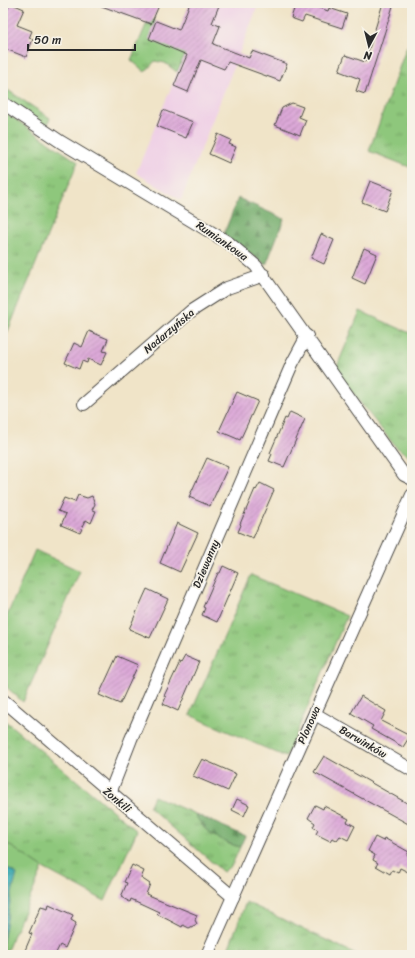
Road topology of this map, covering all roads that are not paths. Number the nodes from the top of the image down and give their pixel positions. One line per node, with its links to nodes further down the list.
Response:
1 (3, 103): 2 (street, Rumiankowa)
2 (264, 274): 3 (street, Rumiankowa); 4 (street, Nadarzyńska)
3 (307, 336): 5 (street, Rumiankowa); 10 (street, Dziewanny)
4 (84, 404)
5 (412, 480)
6 (412, 495): 8 (street, Plonowa)
7 (3, 700): 10 (street, Żonkili)
8 (315, 714): 9 (street, Barwinków); 11 (street, Plonowa)
9 (412, 770)
10 (110, 793): 11 (street, Żonkili)
11 (233, 897): 12 (street, Plonowa)
12 (207, 955)

